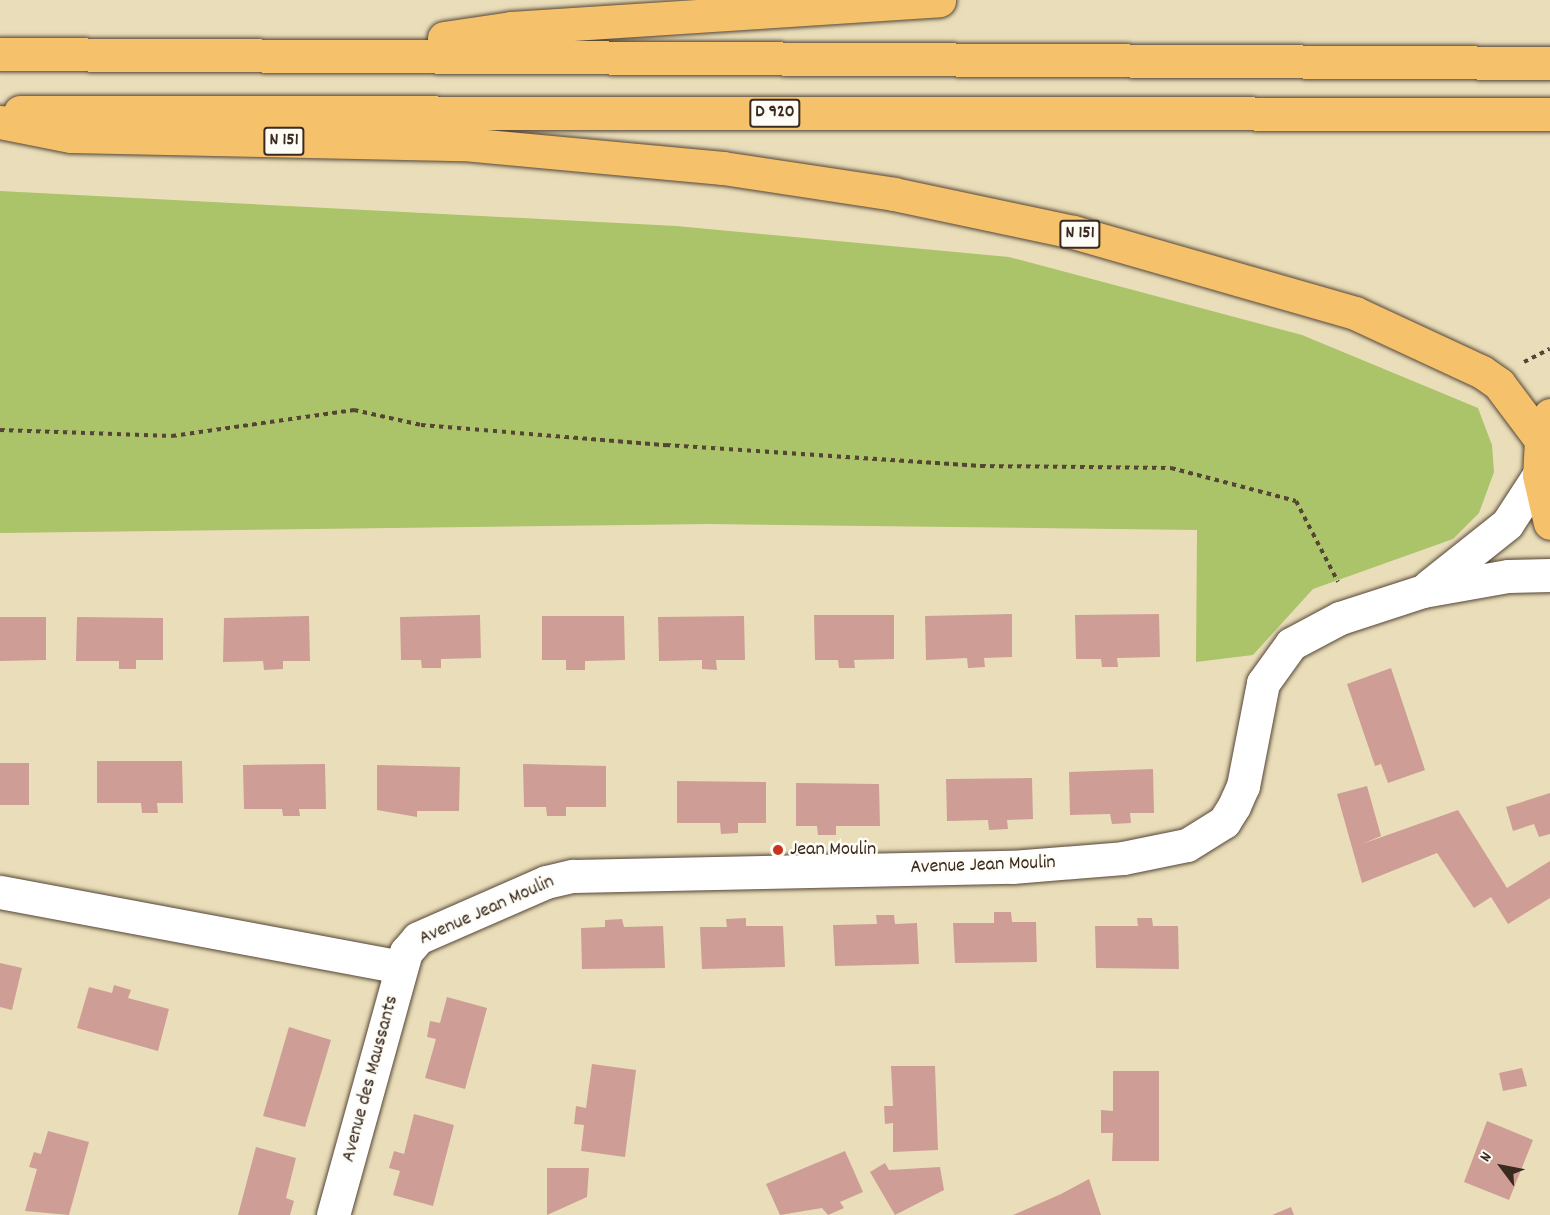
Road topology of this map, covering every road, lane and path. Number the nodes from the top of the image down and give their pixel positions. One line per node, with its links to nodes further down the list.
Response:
1 (939, 0): 3 (main road)
2 (0, 54): 3 (main road)
3 (344, 54): 4 (main road)
4 (1550, 63)
5 (0, 112): 6 (main road, D 920)
6 (1550, 114)
7 (0, 122): 8 (main road, N 151)
8 (1546, 428): 10 (main road)
9 (0, 430): 14 (path)
10 (1539, 475): 11 (main road); 13 (street, Avenue Jean Moulin)
11 (1550, 523)
12 (1550, 575): 13 (street, Avenue Jean Moulin)
13 (1423, 591): 14 (street, Avenue Jean Moulin)
14 (1355, 614): 16 (street, Avenue Jean Moulin)
15 (0, 892): 16 (street, Avenue Jean Moulin)
16 (406, 956): 17 (street, Avenue des Maussants)
17 (333, 1215)

